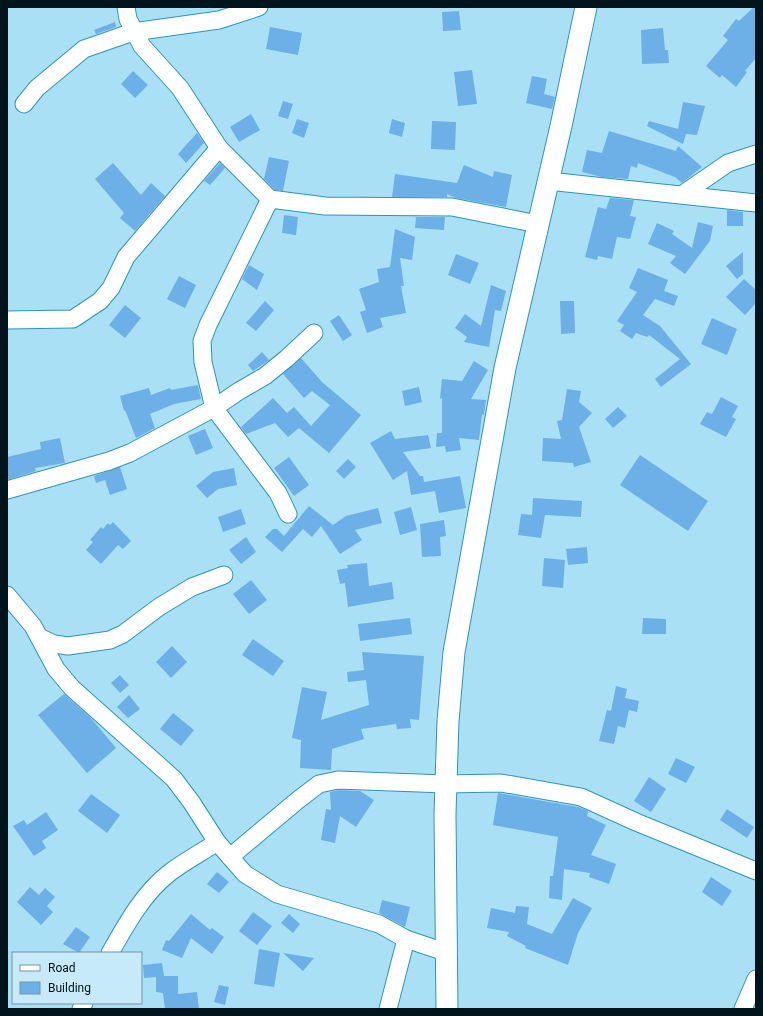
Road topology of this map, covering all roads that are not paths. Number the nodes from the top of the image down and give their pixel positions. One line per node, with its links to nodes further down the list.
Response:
1 (126, 7): 4 (street)
2 (259, 7): 4 (street)
3 (586, 7): 8 (main road)
4 (133, 32): 5 (street); 6 (street)
5 (24, 104)
6 (219, 148): 10 (street); 13 (street)
7 (756, 154): 9 (street)
8 (548, 181): 9 (street); 12 (main road)
9 (683, 194): 11 (street)
10 (270, 198): 12 (street); 15 (street)
11 (755, 203)
12 (538, 224): 21 (main road)
13 (7, 320)
14 (314, 333): 15 (street)
15 (214, 408): 16 (street); 17 (street)
16 (7, 490)
17 (288, 514)
18 (224, 575): 20 (street)
19 (7, 595): 20 (street)
20 (39, 637): 22 (street)
21 (445, 784): 23 (street); 24 (street); 27 (main road)
22 (216, 842): 23 (street); 26 (street)
23 (230, 857): 25 (street)
24 (756, 871)
25 (406, 939): 27 (street); 29 (street)
26 (111, 952)
27 (445, 952): 30 (main road)
28 (756, 979): 31 (street)
29 (388, 1009)
30 (447, 1009)
31 (743, 1009)

